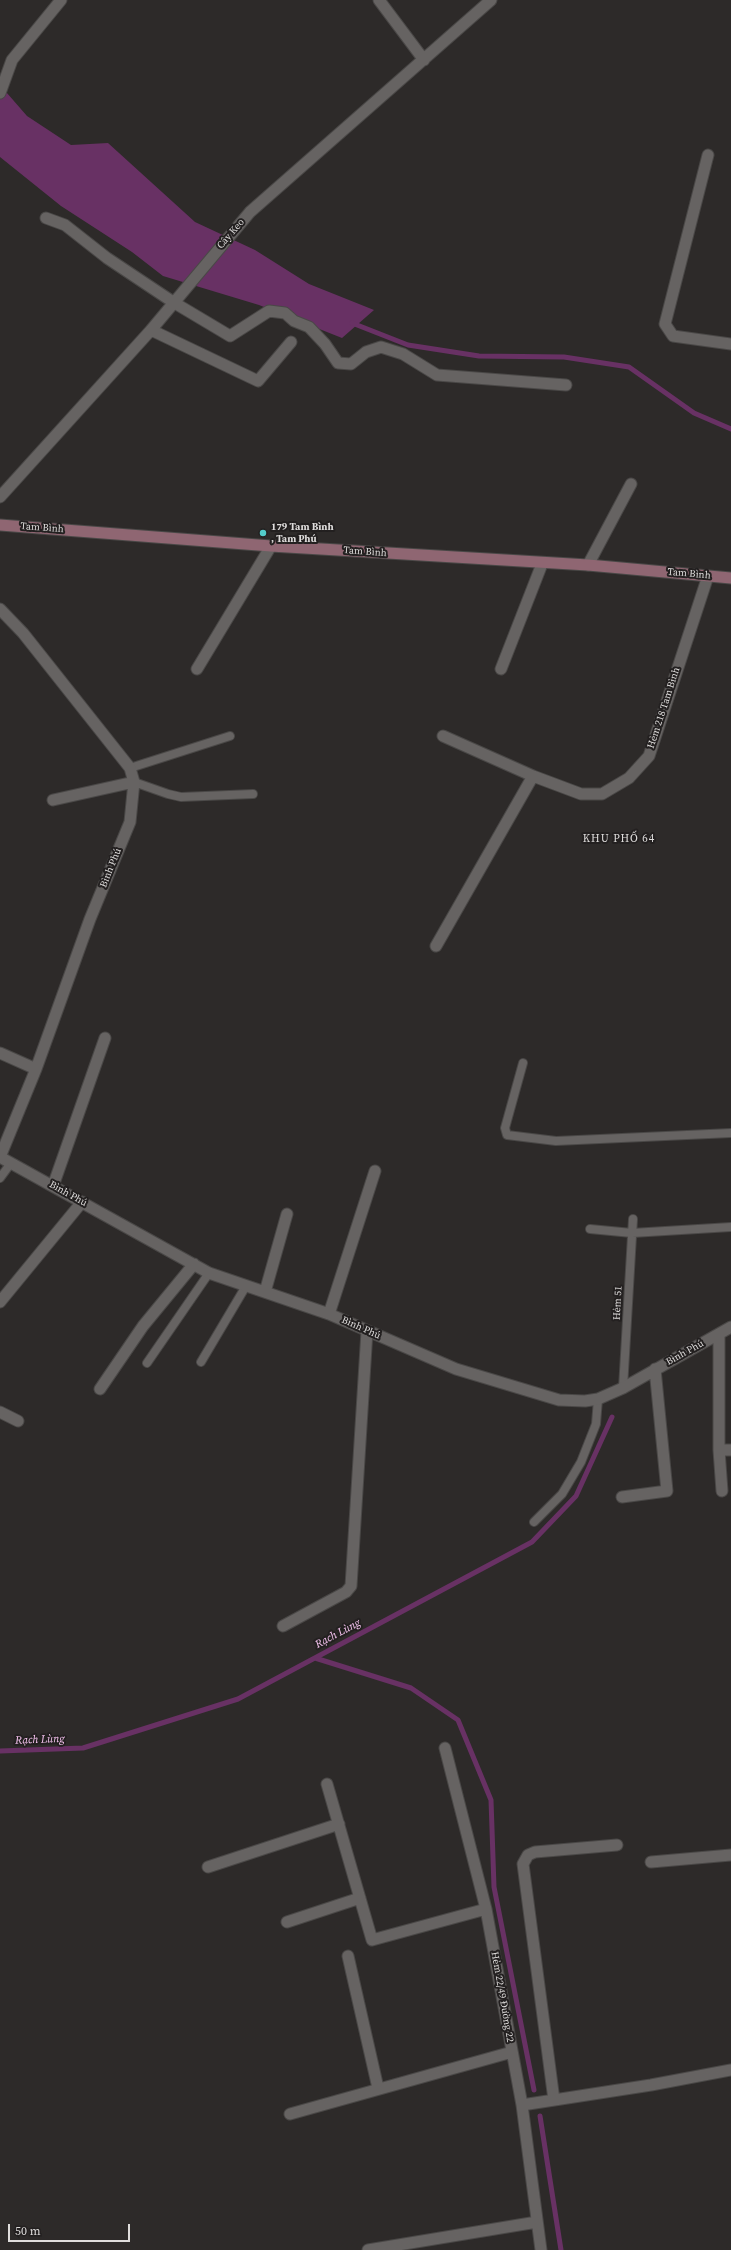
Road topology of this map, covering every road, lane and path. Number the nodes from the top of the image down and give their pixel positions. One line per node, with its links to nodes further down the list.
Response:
1 (61, 0): 5 (street)
2 (379, 0): 4 (street)
3 (491, 0): 4 (street, Cây Keo)
4 (424, 60): 8 (street, Cây Keo)
5 (0, 93)
6 (708, 155): 11 (street)
7 (46, 218): 8 (street)
8 (173, 302): 9 (street, Cây Keo); 12 (street)
9 (151, 330): 10 (street); 14 (street, Cây Keo)
10 (291, 342)
11 (731, 344)
12 (566, 386)
13 (631, 484): 18 (street)
14 (0, 497)
15 (0, 525): 16 (main road, Tam Bình)
16 (271, 546): 17 (main road, Tam Bình); 22 (street)
17 (542, 564): 18 (main road, Tam Bình); 23 (street)
18 (588, 565): 19 (main road, Tam Bình)
19 (708, 576): 20 (main road, Tam Bình); 27 (street, Hẻm 218 Tam Bình)
20 (731, 578)
21 (0, 609): 26 (street, Bình Phú)
22 (197, 669)
23 (501, 669)
24 (230, 736): 26 (lane)
25 (443, 736): 27 (street, Hẻm 218 Tam Bình)
26 (130, 768): 28 (street, Bình Phú)
27 (533, 776): 31 (street)
28 (134, 782): 29 (lane); 30 (street); 35 (street, Bình Phú)
29 (253, 794)
30 (54, 800)
31 (436, 946)
32 (105, 1038): 41 (street)
33 (0, 1053): 35 (street)
34 (523, 1063): 36 (lane)
35 (36, 1069): 37 (street, Bình Phú)
36 (731, 1133)
37 (0, 1157): 38 (street, Bình Phú)
38 (11, 1163): 40 (lane); 41 (street, Bình Phú)
39 (375, 1171): 53 (street)
40 (0, 1178)
41 (53, 1186): 42 (street, Bình Phú)
42 (82, 1202): 48 (street, Bình Phú); 52 (street)
43 (287, 1214): 51 (street)
44 (633, 1219): 47 (lane, Hẻm 51)
45 (731, 1228): 47 (lane)
46 (590, 1229): 47 (lane)
47 (632, 1233): 60 (lane, Hẻm 51)
48 (194, 1264): 49 (street, Bình Phú); 61 (street)
49 (209, 1273): 50 (street, Bình Phú); 58 (lane)
50 (246, 1286): 51 (street, Bình Phú); 57 (lane)
51 (265, 1292): 53 (street, Bình Phú)
52 (0, 1302)
53 (329, 1314): 55 (street, Bình Phú)
54 (731, 1327): 56 (street, Bình Phú)
55 (367, 1331): 62 (street, Bình Phú); 70 (street)
56 (719, 1334): 59 (street, Bình Phú); 65 (street)
57 (201, 1362)
58 (147, 1363)
59 (655, 1369): 60 (street, Bình Phú); 68 (street)
60 (623, 1388): 62 (street, Bình Phú)
61 (100, 1389)
62 (598, 1399): 69 (lane)
63 (0, 1412): 64 (street)
64 (18, 1421)
65 (719, 1450): 66 (street); 67 (street)
66 (731, 1450)
67 (722, 1490)
68 (622, 1497)
69 (534, 1522)
70 (283, 1626)
71 (445, 1748): 79 (street, Hẻm 22/49 Đường 22)
72 (327, 1784): 73 (street)
73 (339, 1824): 77 (street); 78 (street)
74 (617, 1845): 85 (street)
75 (731, 1855): 76 (street)
76 (651, 1862)
77 (208, 1868)
78 (360, 1898): 79 (street); 80 (street)
79 (486, 1909): 82 (street, Hẻm 22/49 Đường 22)
80 (287, 1922)
81 (348, 1956): 84 (street)
82 (512, 2052): 84 (street); 86 (street, Hẻm 22/49 Đường 22)
83 (731, 2070): 85 (street)
84 (378, 2088): 87 (street)
85 (554, 2100): 86 (street)
86 (522, 2105): 88 (street, Hẻm 22/49 Đường 22)
87 (290, 2114)
88 (537, 2222): 89 (street); 90 (street, Hẻm 22/49 Đường 22)
89 (368, 2250)
90 (541, 2250)

